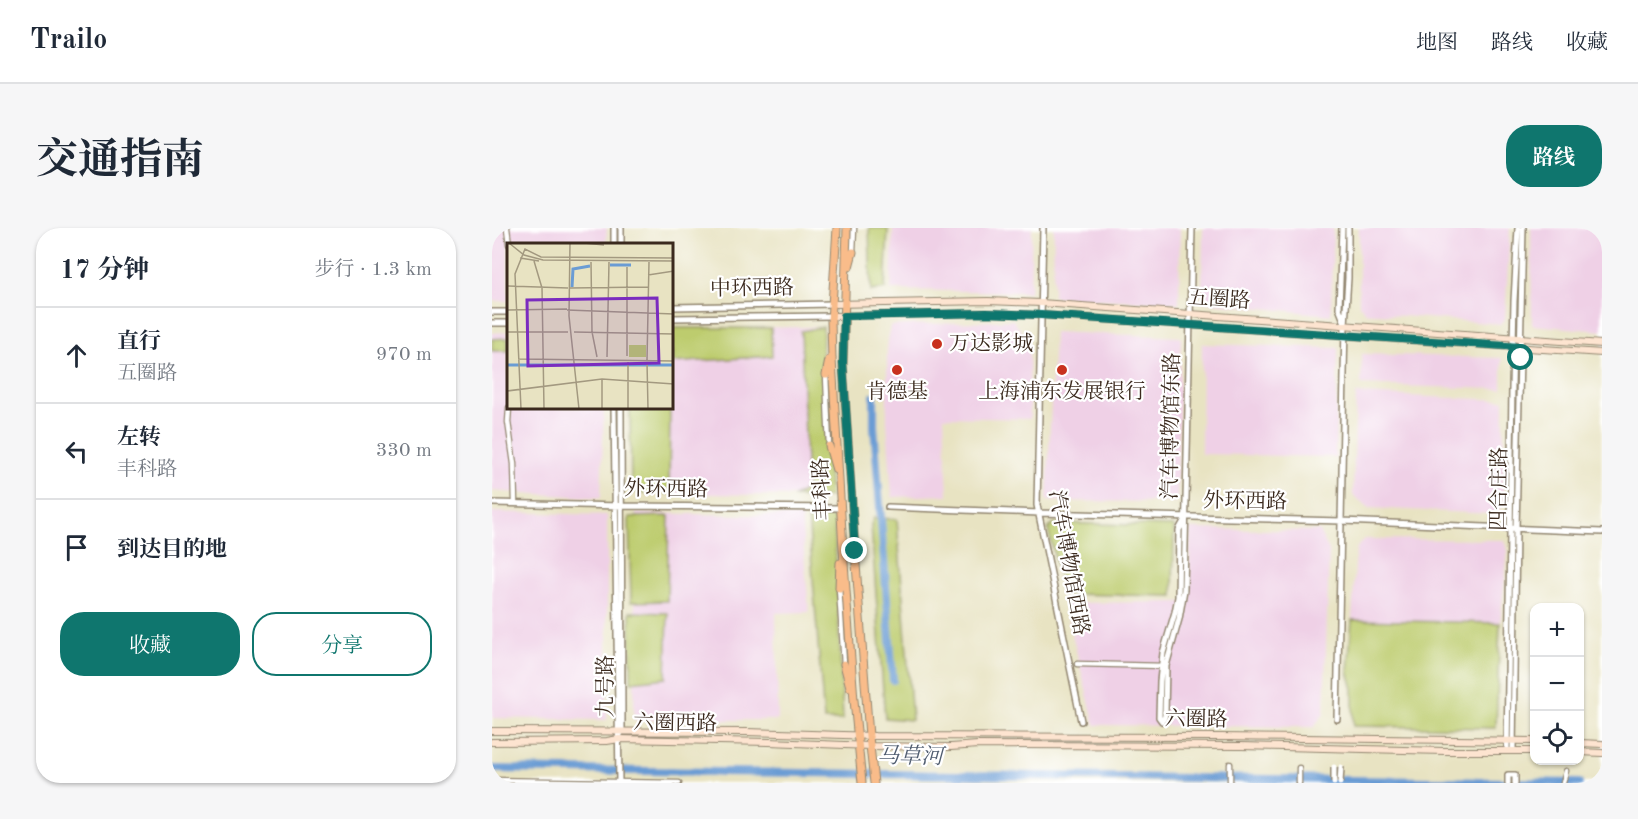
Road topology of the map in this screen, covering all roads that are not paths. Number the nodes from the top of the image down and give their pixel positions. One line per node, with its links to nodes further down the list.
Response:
1 (507, 228): 11 (street)
2 (837, 228): 15 (main road, 丰科路)
3 (847, 228): 13 (main road, 丰科路)
4 (854, 228): 12 (street)
5 (1043, 228): 14 (street, 汽车博物馆西路)
6 (1192, 228): 18 (street, 汽车博物馆东路)
7 (1342, 228): 26 (street)
8 (1348, 228): 26 (street)
9 (1518, 228): 28 (street, 四合庄路)
10 (1524, 228): 29 (street, 四合庄路)
11 (509, 243)
12 (853, 252): 13 (main road)
13 (846, 278): 16 (main road, 丰科路)
14 (1041, 303): 16 (main road, 五圈路); 18 (main road, 五圈路); 19 (street, 汽车博物馆西路)
15 (833, 304): 16 (main road, 五圈路); 17 (street, 中环西路); 20 (main road, 丰科路)
16 (845, 304): 21 (main road, 丰科路)
17 (674, 307)
18 (1191, 314): 25 (street, 汽车博物馆东路); 26 (main road, 五圈路)
19 (1041, 315): 21 (main road, 五圈路); 25 (main road, 五圈路); 47 (street, 汽车博物馆西路)
20 (832, 316): 21 (main road, 五圈路); 22 (street, 中环西路); 33 (main road, 丰科路)
21 (844, 316): 63 (main road, 丰科路)
22 (674, 318)
23 (507, 322): 24 (street)
24 (492, 323)
25 (1190, 324): 27 (main road, 五圈路); 48 (street, 汽车博物馆东路)
26 (1345, 325): 27 (street); 28 (main road, 五圈路)
27 (1345, 336): 31 (main road, 五圈路); 49 (street)
28 (1513, 337): 29 (main road, 五圈路); 31 (street, 四合庄路)
29 (1521, 338): 30 (main road, 五圈路); 32 (street, 四合庄路)
30 (1602, 344)
31 (1513, 346): 32 (main road, 五圈路); 50 (street, 四合庄路)
32 (1521, 347): 34 (main road, 五圈路); 50 (street, 四合庄路)
33 (832, 349): 35 (main road); 40 (main road, 丰科路)
34 (1602, 353)
35 (826, 375): 39 (street, 丰科路)
36 (509, 410): 42 (street)
37 (614, 410): 43 (street, 九号路)
38 (621, 410): 44 (street, 九号路)
39 (829, 446): 40 (main road)
40 (838, 479): 46 (main road, 丰科路)
41 (492, 503): 42 (street, 外环西路)
42 (515, 503): 43 (street, 外环西路)
43 (614, 506): 44 (street, 外环西路); 61 (street, 九号路)
44 (622, 506): 46 (street, 外环西路); 61 (street, 九号路)
45 (888, 507): 47 (street, 外环西路)
46 (840, 508): 52 (main road, 丰科路)
47 (1039, 513): 48 (street, 外环西路); 59 (street, 汽车博物馆西路)
48 (1186, 517): 49 (street, 外环西路); 56 (street, 汽车博物馆东路)
49 (1342, 521): 50 (street, 外环西路); 58 (street)
50 (1513, 529): 51 (street, 外环西路); 65 (street, 四合庄路)
51 (1602, 532)
52 (843, 549): 53 (main road); 57 (main road, 丰科路)
53 (838, 588): 54 (street)
54 (843, 664): 57 (main road)
55 (1077, 664): 56 (street)
56 (1163, 666): 56 (street)
57 (854, 700): 62 (main road, 丰科路)
58 (1337, 719)
59 (1081, 721)
60 (492, 731): 61 (main road, 六圈西路)
61 (620, 731): 62 (main road, 六圈西路); 64 (street, 九号路)
62 (858, 735): 63 (main road, 六圈路); 70 (main road, 丰科路)
63 (869, 736): 65 (main road, 六圈路); 71 (main road, 丰科路)
64 (619, 739): 67 (main road, 六圈西路); 70 (main road, 六圈西路); 80 (street, 九号路)
65 (1510, 741): 66 (main road, 六圈路); 72 (street, 四合庄路)
66 (1530, 741)
67 (492, 742)
68 (1584, 743): 69 (main road)
69 (1602, 744)
70 (858, 745): 71 (main road, 六圈路); 82 (main road, 丰科路)
71 (870, 746): 72 (main road, 六圈路); 83 (main road, 丰科路)
72 (1510, 751): 73 (main road, 六圈路)
73 (1530, 751)
74 (1584, 752): 75 (main road)
75 (1602, 753)
76 (1230, 764): 84 (street)
77 (1299, 768): 85 (street)
78 (1566, 771): 90 (street)
79 (492, 780): 80 (street)
80 (618, 781): 81 (street)
81 (679, 783)
82 (862, 783)
83 (874, 783)
84 (1230, 783)
85 (1299, 783)
86 (1334, 783): 87 (street, bridge)
87 (1340, 783)
88 (1508, 783): 89 (street)
89 (1515, 783)
90 (1563, 783)

